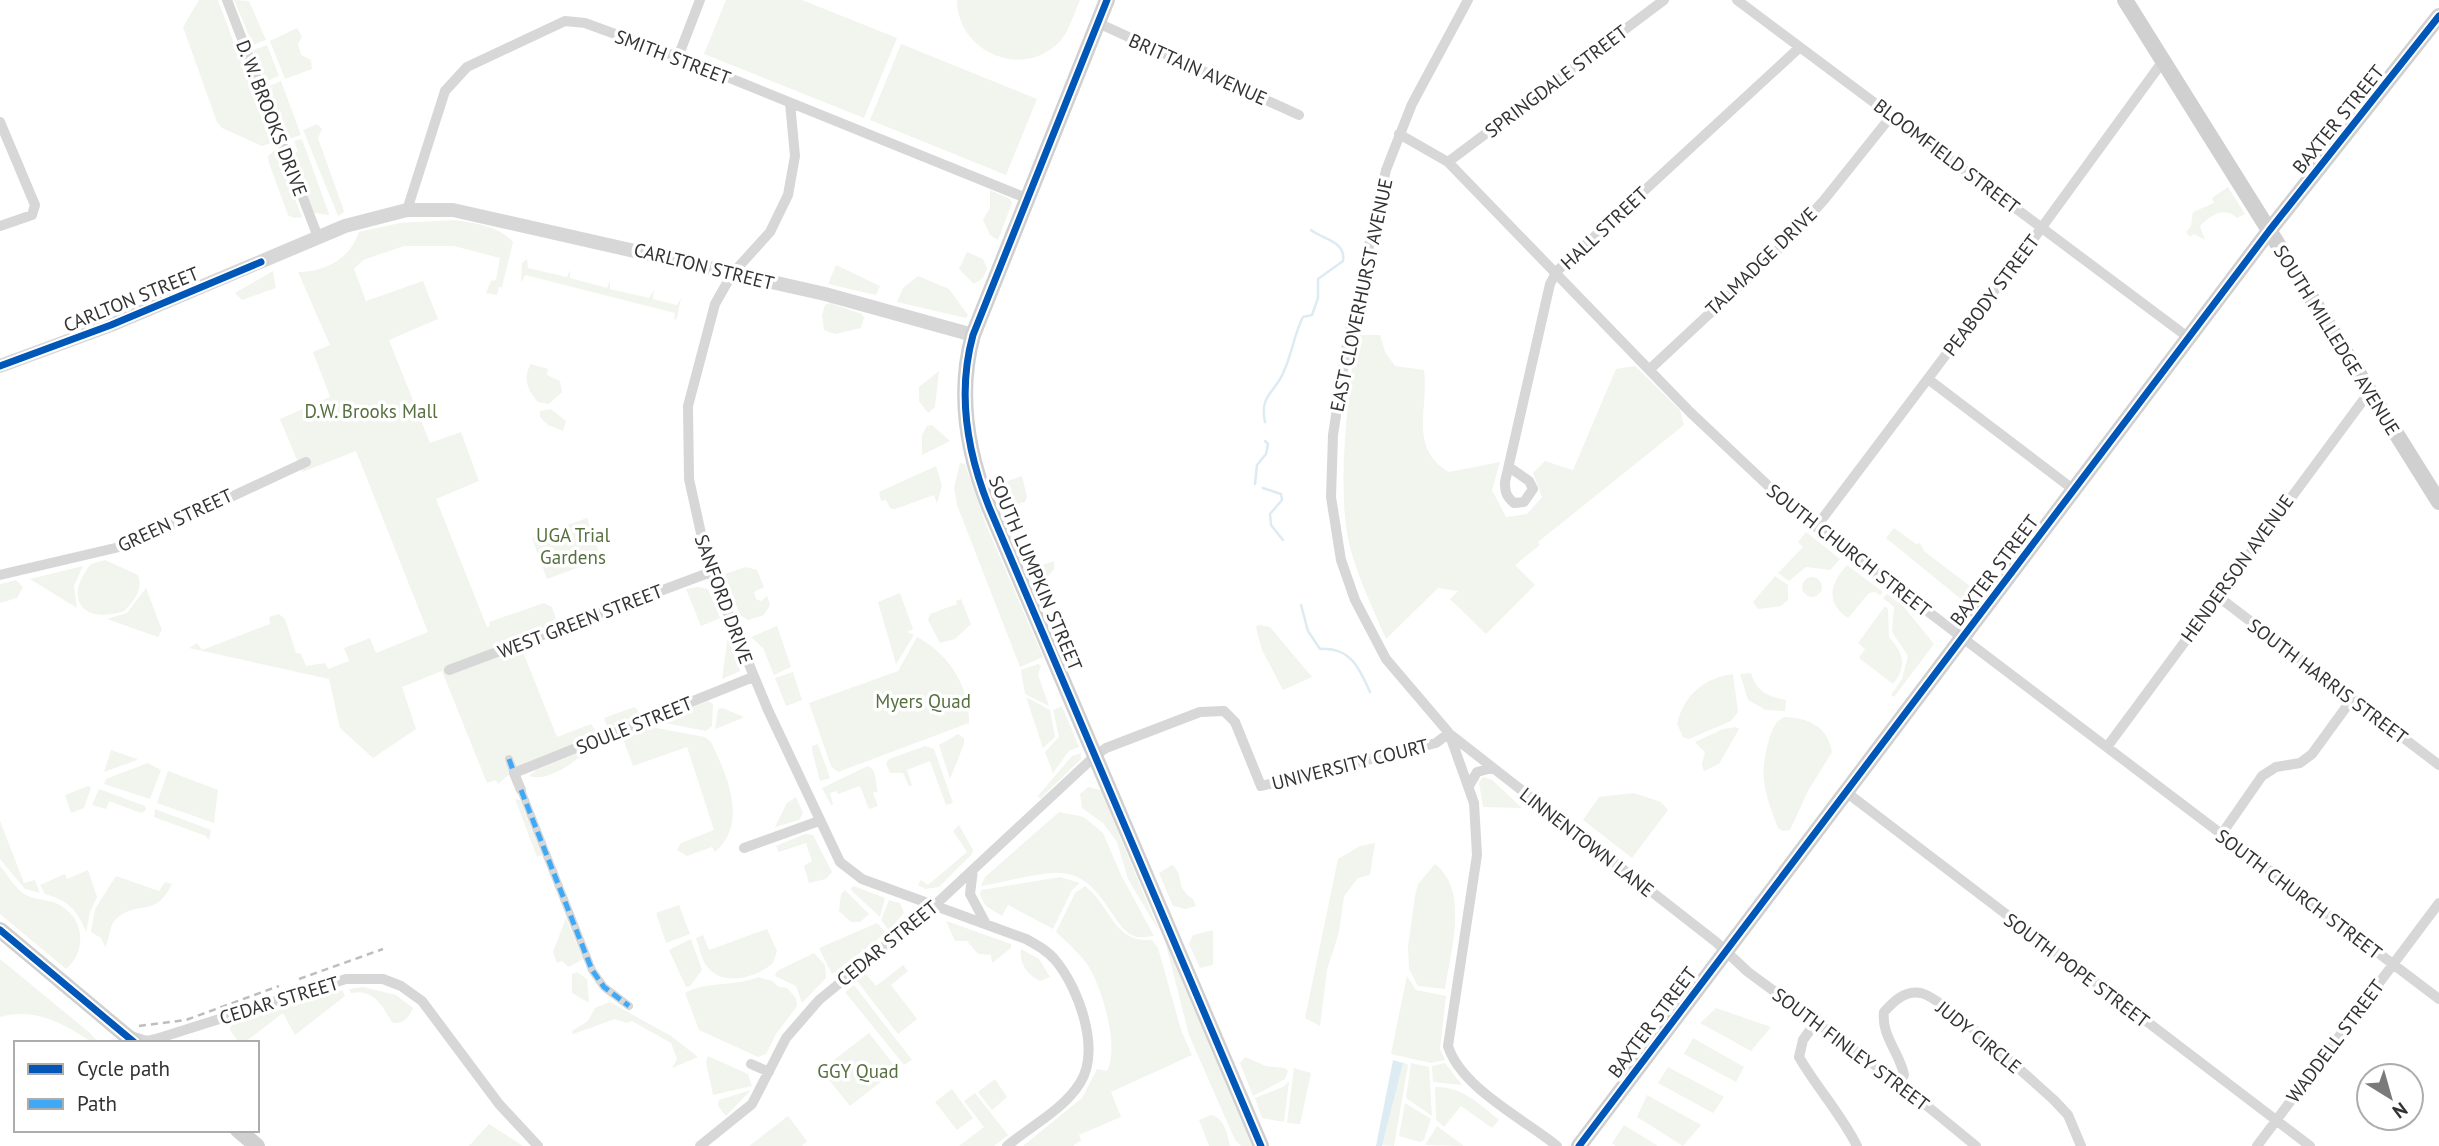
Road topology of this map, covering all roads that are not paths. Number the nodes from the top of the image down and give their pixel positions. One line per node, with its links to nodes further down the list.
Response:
1 (227, 0): 24 (street, D. W. BROOKS DRIVE)
2 (700, 0): 11 (street)
3 (1107, 0): 9 (main road, SOUTH LUMPKIN STREET)
4 (1468, 0): 17 (street, EAST CLOVERHURST AVENUE)
5 (1664, 0): 18 (street, SPRINGDALE STREET)
6 (1737, 0): 10 (street, BLOOMFIELD STREET)
7 (2125, 0): 12 (main road, SOUTH MILLEDGE AVENUE)
8 (2439, 16): 23 (main road, BAXTER STREET)
9 (1098, 23): 14 (street, BRITTAIN AVENUE); 19 (main road, SOUTH LUMPKIN STREET)
10 (1799, 48): 15 (street, BLOOMFIELD STREET); 25 (street, HALL STREET)
11 (678, 57): 13 (street, SMITH STREET); 20 (street, SMITH STREET)
12 (2163, 61): 22 (street, PEABODY STREET); 23 (main road, SOUTH MILLEDGE AVENUE)
13 (790, 103): 19 (street, SMITH STREET); 26 (street, SANFORD DRIVE)
14 (1299, 115)
15 (1892, 115): 22 (street, BLOOMFIELD STREET); 30 (street, TALMADGE DRIVE)
16 (0, 122): 21 (street)
17 (1399, 134): 18 (street, SOUTH CHURCH STREET); 45 (street, EAST CLOVERHURST AVENUE)
18 (1448, 162): 25 (street, SOUTH CHURCH STREET)
19 (1026, 198): 27 (main road, SOUTH LUMPKIN STREET)
20 (407, 211): 24 (street, CARLTON STREET); 26 (street, CARLTON STREET)
21 (0, 226)
22 (2042, 227): 28 (street, BLOOMFIELD STREET); 31 (street, PEABODY STREET)
23 (2269, 232): 28 (main road, BAXTER STREET); 32 (main road, SOUTH MILLEDGE AVENUE)
24 (318, 237): 29 (street, CARLTON STREET)
25 (1557, 271): 30 (street, SOUTH CHURCH STREET); 34 (street, HALL STREET)
26 (733, 274): 27 (street, CARLTON STREET); 38 (street, SANFORD DRIVE)
27 (974, 335): 47 (main road, SOUTH LUMPKIN STREET)
28 (2189, 338): 35 (main road, BAXTER STREET)
29 (0, 366)
30 (1650, 369): 37 (street, SOUTH CHURCH STREET)
31 (1928, 379): 35 (street); 37 (street, PEABODY STREET)
32 (2370, 391): 36 (main road, SOUTH MILLEDGE AVENUE); 40 (street, HENDERSON AVENUE)
33 (306, 462): 39 (street, GREEN STREET)
34 (1509, 467)
35 (2074, 490): 41 (main road, BAXTER STREET)
36 (2439, 502)
37 (1816, 527): 41 (street, SOUTH CHURCH STREET)
38 (711, 572): 42 (street, WEST GREEN STREET); 43 (street, SANFORD DRIVE)
39 (0, 575)
40 (2216, 595): 44 (street, SOUTH HARRIS STREET); 46 (street, HENDERSON AVENUE)
41 (1963, 637): 46 (street, SOUTH CHURCH STREET); 54 (main road, BAXTER STREET)
42 (449, 670)
43 (753, 677): 51 (street, SOULE STREET); 55 (street, SANFORD DRIVE)
44 (2352, 699): 49 (street, SOUTH HARRIS STREET); 56 (street)
45 (1448, 733): 47 (street, UNIVERSITY COURT); 50 (street, LINNENTOWN LANE); 52 (street, EAST CLOVERHURST AVENUE)
46 (2107, 747): 56 (street, SOUTH CHURCH STREET)
47 (1097, 755): 58 (street, CEDAR STREET); 80 (main road, SOUTH LUMPKIN STREET)
48 (509, 759): 51 (street)
49 (2439, 765)
50 (1492, 768): 52 (street); 63 (street, LINNENTOWN LANE)
51 (514, 773): 53 (street)
52 (1469, 786): 81 (street, EAST CLOVERHURST AVENUE)
53 (521, 790): 66 (street)
54 (1846, 792): 63 (main road, BAXTER STREET); 74 (street, SOUTH POPE STREET)
55 (818, 821): 57 (street); 60 (street, SANFORD DRIVE)
56 (2221, 835): 64 (street, SOUTH CHURCH STREET)
57 (744, 848)
58 (974, 868): 60 (street, CEDAR STREET); 61 (street)
59 (2439, 903): 64 (street, WADDELL STREET)
60 (935, 905): 61 (street, SANFORD DRIVE); 72 (street, CEDAR STREET)
61 (985, 922): 79 (street, SANFORD DRIVE)
62 (0, 930): 69 (main road)
63 (1725, 951): 67 (street, SOUTH FINLEY STREET); 82 (main road, BAXTER STREET)
64 (2392, 964): 65 (street, SOUTH CHURCH STREET); 74 (street, WADDELL STREET)
65 (2439, 999)
66 (629, 1006)
67 (1815, 1023): 73 (street, SOUTH FINLEY STREET); 83 (street)
68 (197, 1026): 69 (street, CEDAR STREET); 70 (street, CEDAR STREET); 77 (street, CEDAR STREET)
69 (130, 1038)
70 (176, 1041)
71 (751, 1064): 72 (street)
72 (769, 1072): 78 (street, CEDAR STREET)
73 (1899, 1083): 84 (street, SOUTH FINLEY STREET); 85 (street, JUDY CIRCLE)
74 (2276, 1120): 86 (street, WADDELL STREET); 87 (street, SOUTH POPE STREET)
75 (240, 1132): 76 (main road)
76 (257, 1146)
77 (538, 1146)
78 (699, 1146)
79 (1007, 1146)
80 (1261, 1146)
81 (1557, 1146)
82 (1579, 1146)
83 (1857, 1146)
84 (1976, 1146)
85 (2081, 1146)
86 (2257, 1146)
87 (2310, 1146)

